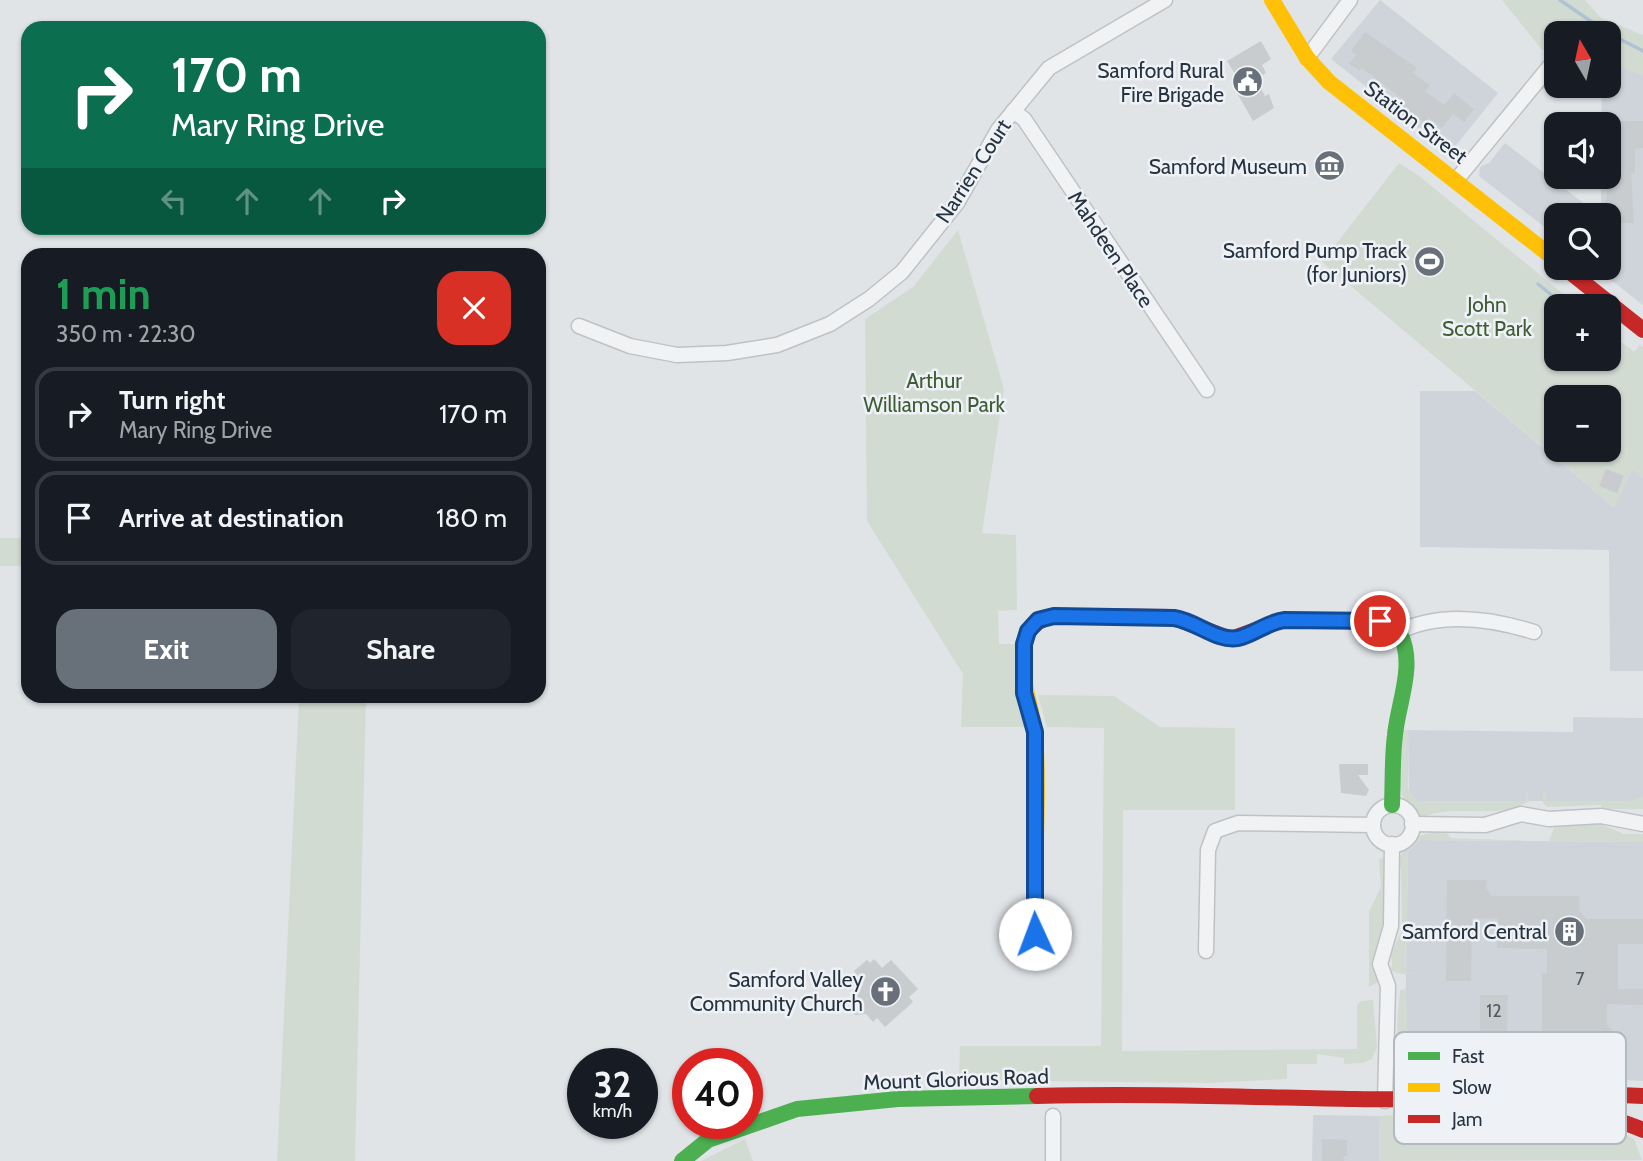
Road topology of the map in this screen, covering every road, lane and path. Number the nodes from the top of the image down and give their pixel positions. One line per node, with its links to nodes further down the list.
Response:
1 (1165, 0): 6 (street, Narrien Court)
2 (1272, 0): 4 (street, Station Street)
3 (1350, 0): 4 (street)
4 (1307, 58): 7 (street, Station Street)
5 (1544, 73): 7 (street)
6 (1013, 111): 10 (street, Narrien Court); 12 (street, Mahdeen Place)
7 (1457, 180): 8 (street, Station Street)
8 (1544, 250)
9 (1580, 280): 11 (street)
10 (579, 326)
11 (1641, 330)
12 (1208, 390)
13 (1398, 632): 14 (street); 15 (street); 21 (street)
14 (1534, 632)
15 (1392, 805): 16 (street); 18 (street)
16 (1412, 824): 17 (street); 19 (street)
17 (1643, 824)
18 (1373, 825): 19 (street); 20 (street)
19 (1392, 845): 22 (street)
20 (1206, 951)
21 (1041, 960)
22 (1385, 1095): 23 (street, Mount Glorious Road); 24 (street, Mount Glorious Road); 28 (street, Mount Glorious Road)
23 (1394, 1095)
24 (1394, 1095)
25 (1053, 1115): 29 (street)
26 (1626, 1124): 27 (street, Mount Glorious Road)
27 (1643, 1130)
28 (682, 1161)
29 (1053, 1161)

